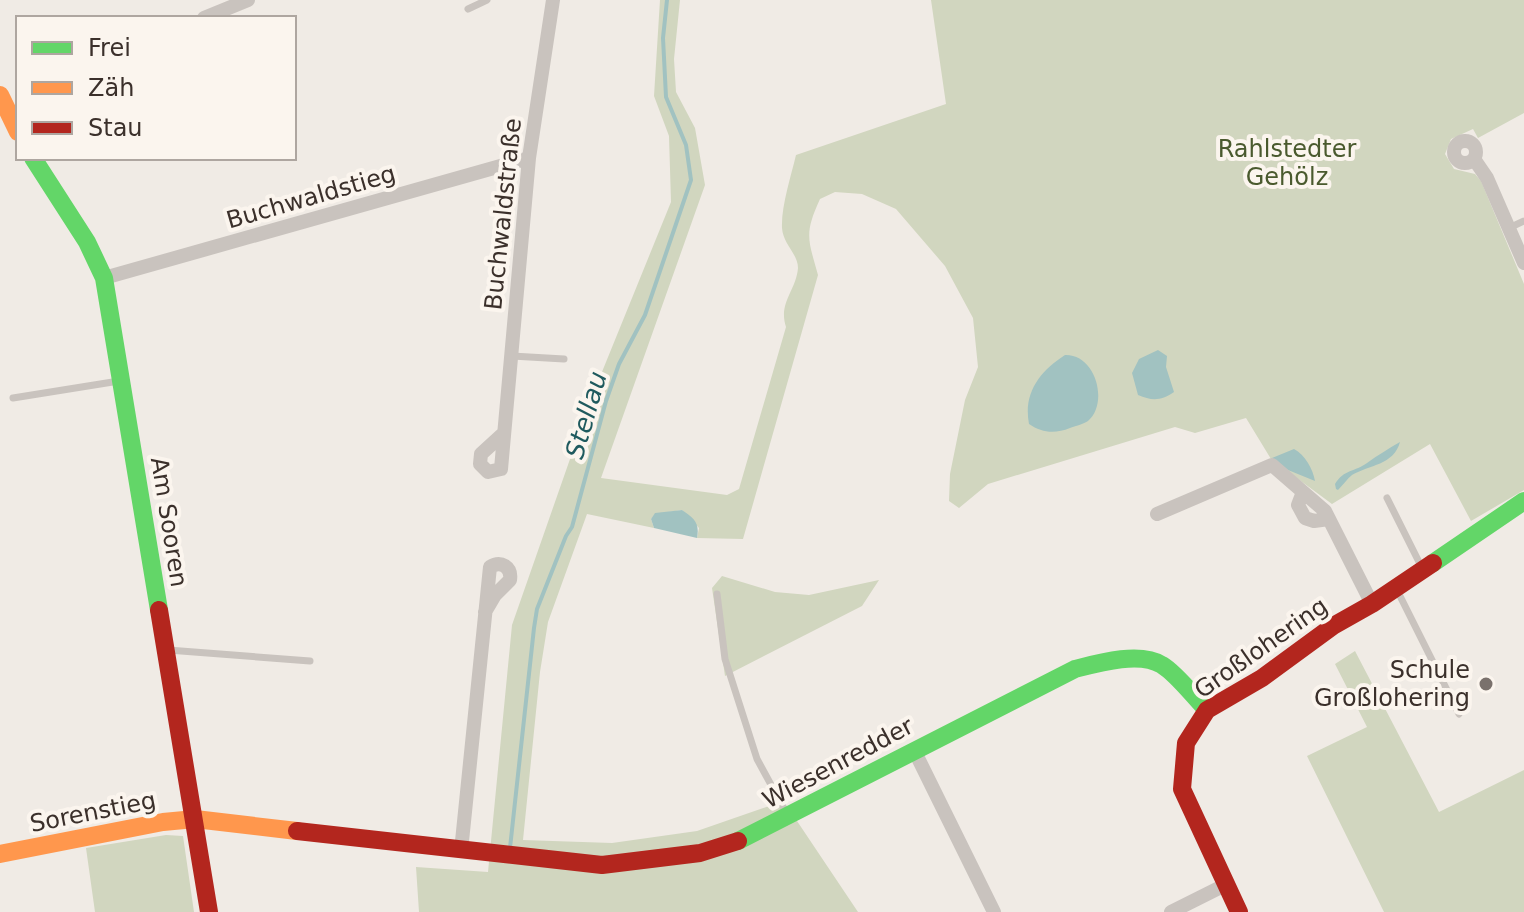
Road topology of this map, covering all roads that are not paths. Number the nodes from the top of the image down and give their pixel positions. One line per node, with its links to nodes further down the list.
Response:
1 (248, 0): 5 (street)
2 (487, 0): 4 (lane)
3 (553, 0): 6 (street, Buchwaldstraße)
4 (468, 9)
5 (209, 16)
6 (529, 158): 12 (street, Buchwaldstieg); 13 (street, Buchwaldstraße)
7 (1474, 159): 10 (street)
8 (34, 160): 12 (street, Am Sooren)
9 (1524, 221): 10 (lane)
10 (1509, 228): 11 (street)
11 (1524, 263)
12 (104, 278): 15 (street, Am Sooren)
13 (510, 356): 14 (lane); 17 (street, Buchwaldstraße)
14 (564, 359)
15 (122, 381): 16 (lane); 26 (street, Am Sooren)
16 (13, 398)
17 (504, 433)
18 (1387, 498): 21 (lane)
19 (1524, 501): 21 (street, Großlohering)
20 (1157, 514): 24 (street)
21 (1423, 570): 22 (street, Großlohering)
22 (1396, 588): 24 (street, Großlohering); 29 (lane)
23 (717, 594): 31 (lane)
24 (1372, 604): 28 (street, Großlohering)
25 (485, 612): 33 (street)
26 (166, 650): 27 (lane); 32 (street, Am Sooren)
27 (310, 661)
28 (1207, 710): 30 (street, Wiesenredder); 35 (street, Großlohering)
29 (1459, 714)
30 (915, 752): 31 (street, Wiesenredder); 37 (street)
31 (789, 817): 33 (street, Wiesenredder)
32 (195, 819): 33 (street, Wiesenredder); 34 (street, Sorenstieg); 36 (street, Am Sooren)
33 (461, 851)
34 (0, 854)
35 (1225, 885): 38 (street); 39 (street, Großlohering)
36 (209, 912)
37 (994, 912)
38 (1171, 912)
39 (1239, 912)

